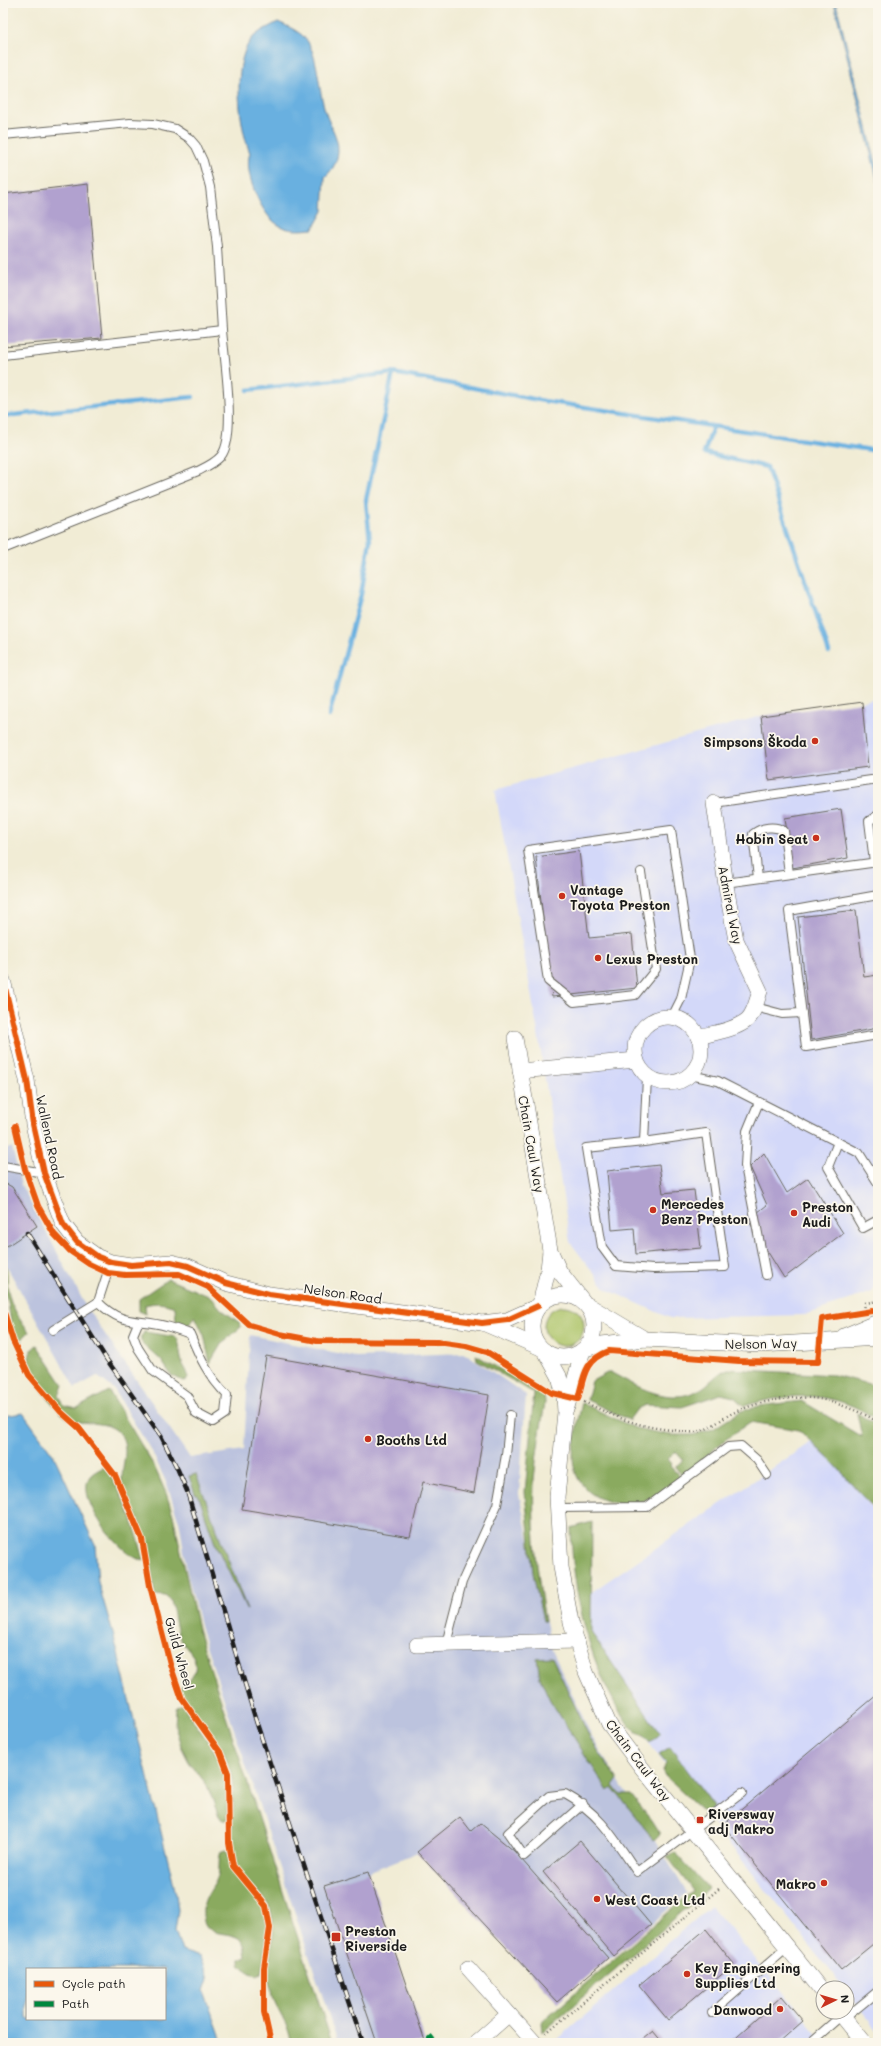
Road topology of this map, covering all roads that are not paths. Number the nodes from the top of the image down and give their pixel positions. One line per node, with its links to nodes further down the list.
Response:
1 (3, 135): 2 (lane)
2 (222, 330): 3 (lane); 4 (lane)
3 (3, 355)
4 (3, 549)
5 (878, 780): 6 (lane)
6 (714, 803): 12 (street, Admiral Way)
7 (878, 815): 8 (lane)
8 (876, 862): 10 (lane)
9 (641, 872): 17 (lane)
10 (789, 874): 11 (lane); 11 (lane)
11 (758, 878): 12 (lane)
12 (725, 882): 15 (street, Admiral Way)
13 (878, 896): 16 (lane)
14 (3, 980): 29 (street, Wallend Road)
15 (755, 1007): 16 (lane); 19 (street, Admiral Way)
16 (802, 1013): 18 (lane)
17 (672, 1017): 19 (street); 21 (street)
18 (878, 1035)
19 (698, 1037): 23 (street)
20 (515, 1038): 22 (street, Chain Caul Way)
21 (636, 1060): 22 (street); 24 (street)
22 (520, 1071): 32 (street, Chain Caul Way)
23 (690, 1075): 24 (street); 25 (lane)
24 (647, 1077): 26 (lane)
25 (760, 1102): 27 (lane); 35 (lane)
26 (644, 1142): 26 (lane)
27 (838, 1142): 30 (lane); 31 (lane)
28 (3, 1166): 29 (lane)
29 (44, 1173): 33 (street, Wallend Road)
30 (878, 1183)
31 (878, 1220)
32 (550, 1250): 37 (street, Chain Caul Way); 38 (street, Chain Caul Way)
33 (111, 1262): 34 (street, Wallend Road); 36 (lane)
34 (147, 1263): 41 (street, Nelson Road)
35 (766, 1275)
36 (98, 1302): 40 (lane); 42 (lane)
37 (584, 1302): 38 (street); 43 (street, Nelson Way); 47 (street)
38 (539, 1305): 41 (street, Nelson Road); 46 (street)
39 (874, 1317): 45 (street)
40 (138, 1323): 40 (lane)
41 (482, 1323): 46 (street, Nelson Road)
42 (53, 1330)
43 (645, 1339): 45 (street, Nelson Way); 47 (street, Nelson Way)
44 (876, 1339): 45 (street, Nelson Way)
45 (834, 1340)
46 (543, 1350): 47 (street); 48 (street, Chain Caul Way)
47 (584, 1350): 48 (street, Chain Caul Way)
48 (565, 1412): 51 (street, Chain Caul Way)
49 (510, 1414): 54 (lane)
50 (767, 1475): 51 (lane)
51 (558, 1508): 52 (street, Chain Caul Way)
52 (576, 1641): 54 (street); 57 (street, Chain Caul Way)
53 (417, 1644): 54 (street)
54 (446, 1644)
55 (742, 1793): 57 (lane)
56 (583, 1804): 56 (lane); 57 (lane)
57 (693, 1831): 58 (street, Chain Caul Way)
58 (787, 1947): 60 (street, Chain Caul Way); 63 (lane)
59 (468, 1968): 64 (street)
60 (815, 1982)
61 (878, 1991): 62 (lane)
62 (855, 2006)
63 (712, 2012)
64 (509, 2014): 67 (street); 68 (street)
65 (836, 2020): 69 (lane)
66 (846, 2020): 70 (street)
67 (476, 2043)
68 (535, 2043)
69 (810, 2043)
70 (864, 2043)

